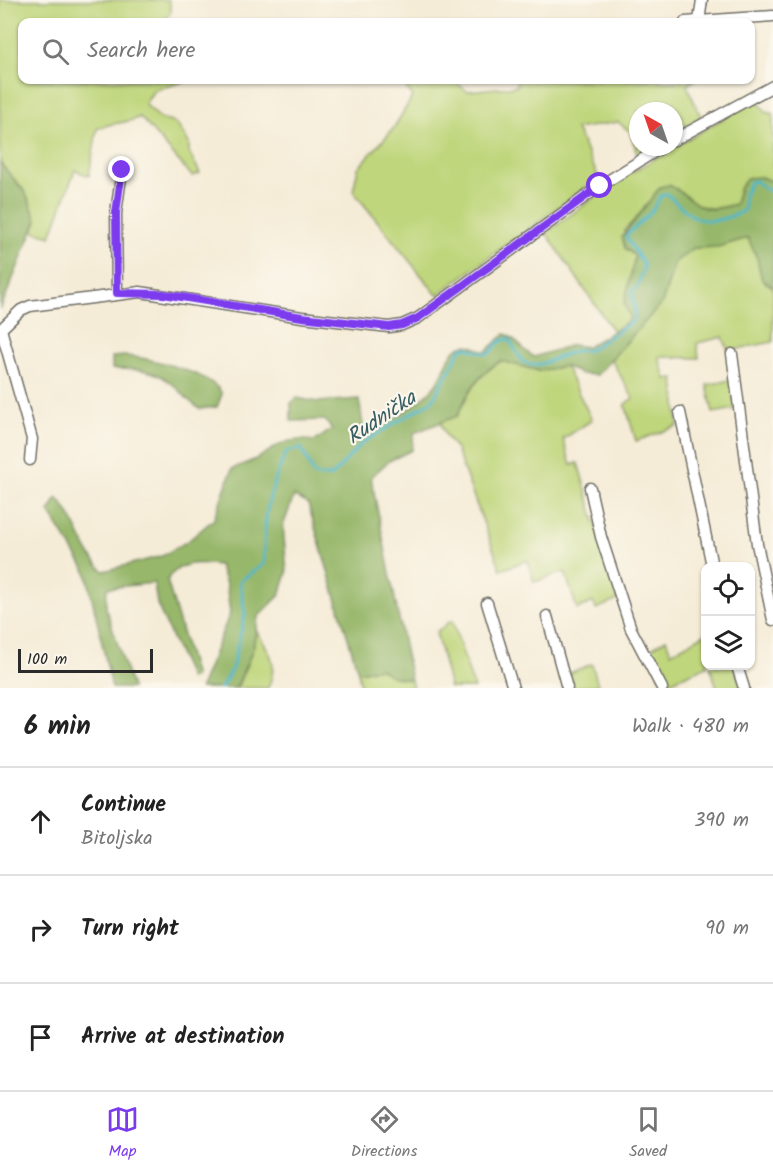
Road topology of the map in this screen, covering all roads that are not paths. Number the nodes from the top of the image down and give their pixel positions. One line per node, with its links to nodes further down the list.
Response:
1 (702, 0): 3 (street)
2 (773, 15): 4 (street)
3 (699, 18)
4 (736, 18)
5 (773, 86): 6 (street)
6 (683, 135)
7 (648, 156): 9 (street)
8 (122, 170): 9 (street)
9 (117, 293): 10 (street)
10 (0, 330): 13 (street)
11 (732, 354): 18 (street)
12 (680, 412): 15 (street)
13 (30, 460)
14 (590, 488): 22 (street)
15 (711, 562)
16 (487, 603): 20 (street)
17 (547, 615): 21 (street)
18 (773, 620)
19 (738, 670): 23 (street)
20 (513, 688)
21 (567, 688)
22 (662, 688)
23 (744, 688)

